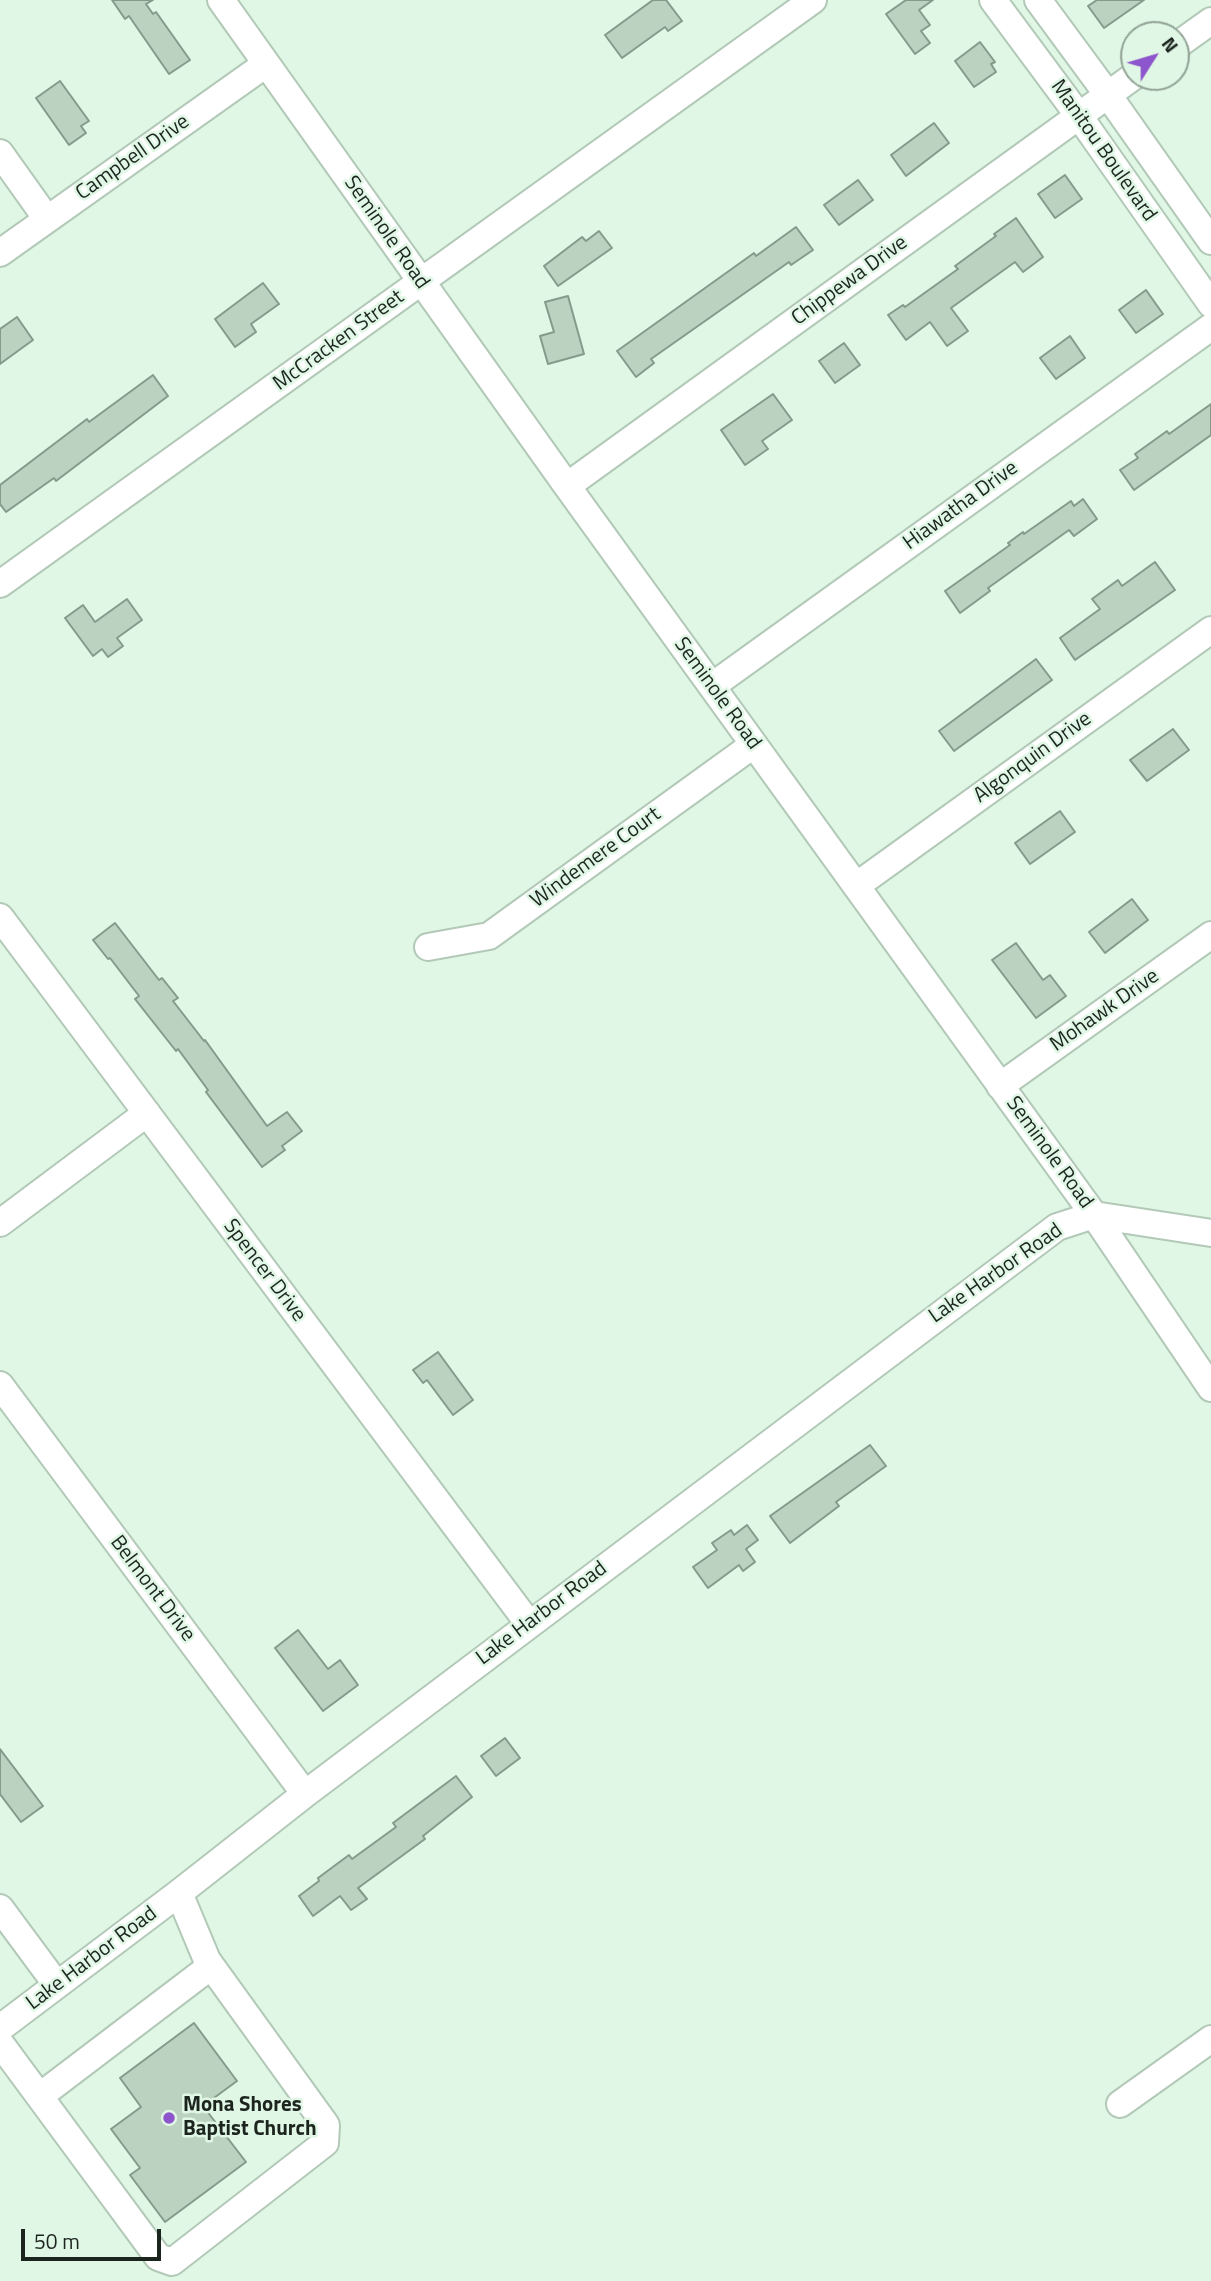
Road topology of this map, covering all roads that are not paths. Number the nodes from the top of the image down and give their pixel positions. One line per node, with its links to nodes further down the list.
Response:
1 (221, 0): 7 (street, Seminole Road)
2 (813, 0): 15 (street, McCracken Street)
3 (993, 0): 10 (street, Manitou Boulevard)
4 (1038, 0): 9 (street, Manitou Boulevard)
5 (1211, 21): 6 (street)
6 (1190, 36)
7 (266, 64): 12 (street, Campbell Drive); 15 (street, Seminole Road)
8 (1120, 86): 9 (street, Chippewa Drive)
9 (1108, 95): 10 (street, Chippewa Drive); 13 (street, Manitou Boulevard)
10 (1079, 116): 16 (street, Manitou Boulevard); 18 (street, Chippewa Drive)
11 (0, 153): 12 (street)
12 (47, 219): 14 (street, Campbell Drive)
13 (1211, 241)
14 (0, 253)
15 (421, 282): 18 (street, Seminole Road); 19 (street, McCracken Street)
16 (1211, 304)
17 (1211, 327): 21 (street, Hiawatha Drive)
18 (567, 486): 21 (street, Seminole Road)
19 (0, 584)
20 (1211, 630): 23 (street, Algonquin Drive)
21 (712, 686): 22 (street, Seminole Road)
22 (753, 745): 23 (street, Seminole Road); 26 (street, Windemere Court)
23 (856, 886): 27 (street, Seminole Road)
24 (0, 917): 28 (street, Spencer Drive)
25 (1211, 935): 27 (street, Mohawk Drive)
26 (428, 947)
27 (1000, 1086): 29 (street, Seminole Road)
28 (147, 1113): 30 (street); 34 (street, Spencer Drive)
29 (1094, 1215): 31 (street); 33 (street, Seminole Road); 34 (street, Lake Harbor Road)
30 (0, 1223)
31 (1211, 1233)
32 (0, 1385): 35 (street, Belmont Drive)
33 (1211, 1388)
34 (529, 1624): 35 (street, Lake Harbor Road)
35 (305, 1794): 36 (street, Lake Harbor Road)
36 (178, 1893): 38 (street); 39 (street, Lake Harbor Road)
37 (0, 1908): 39 (street)
38 (211, 1966): 43 (street); 43 (street)
39 (57, 1985): 40 (street, Lake Harbor Road)
40 (0, 2028)
41 (1211, 2039): 44 (street)
42 (0, 2043): 43 (street)
43 (40, 2096)
44 (1120, 2104)

